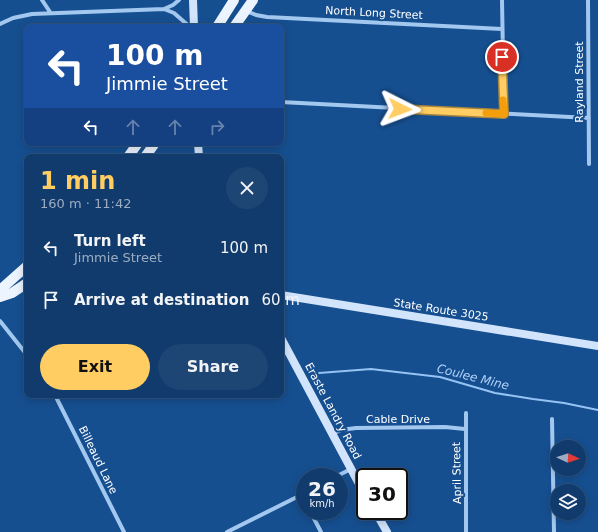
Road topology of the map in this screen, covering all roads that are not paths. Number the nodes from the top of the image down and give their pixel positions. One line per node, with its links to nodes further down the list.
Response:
1 (42, 0): 10 (street)
2 (179, 0): 8 (street)
3 (193, 0): 13 (main road)
4 (234, 0): 14 (main road)
5 (253, 0): 9 (main road)
6 (502, 0): 16 (street)
7 (588, 0): 19 (street, Rayland Street)
8 (164, 9): 10 (street); 12 (street)
9 (246, 10): 15 (main road); 16 (street, North Long Street)
10 (50, 12): 11 (street)
11 (0, 24)
12 (187, 24)
13 (194, 24)
14 (219, 24)
15 (236, 24)
16 (502, 29): 18 (street)
17 (284, 102): 18 (street)
18 (504, 114): 19 (street)
19 (589, 118): 20 (street, Rayland Street)
20 (589, 164)
21 (24, 269): 23 (main road)
22 (24, 285): 25 (main road)
23 (0, 290)
24 (284, 295): 28 (main road, State Route 3025)
25 (0, 297)
26 (0, 321): 29 (street)
27 (284, 344): 34 (main road, Eraste Landry Road)
28 (598, 346)
29 (24, 351)
30 (57, 398): 41 (street, Billeaud Lane)
31 (466, 413): 33 (street, April Street)
32 (552, 420): 46 (street)
33 (466, 429): 34 (street, Cable Drive); 45 (street, April Street)
34 (332, 434): 35 (main road, Eraste Landry Road)
35 (351, 469): 36 (street); 37 (main road, Eraste Landry Road)
36 (348, 470)
37 (356, 478)
38 (296, 497): 42 (street)
39 (315, 520): 43 (street)
40 (380, 520): 44 (main road)
41 (124, 532)
42 (227, 532)
43 (321, 532)
44 (387, 532)
45 (466, 532)
46 (554, 532)

